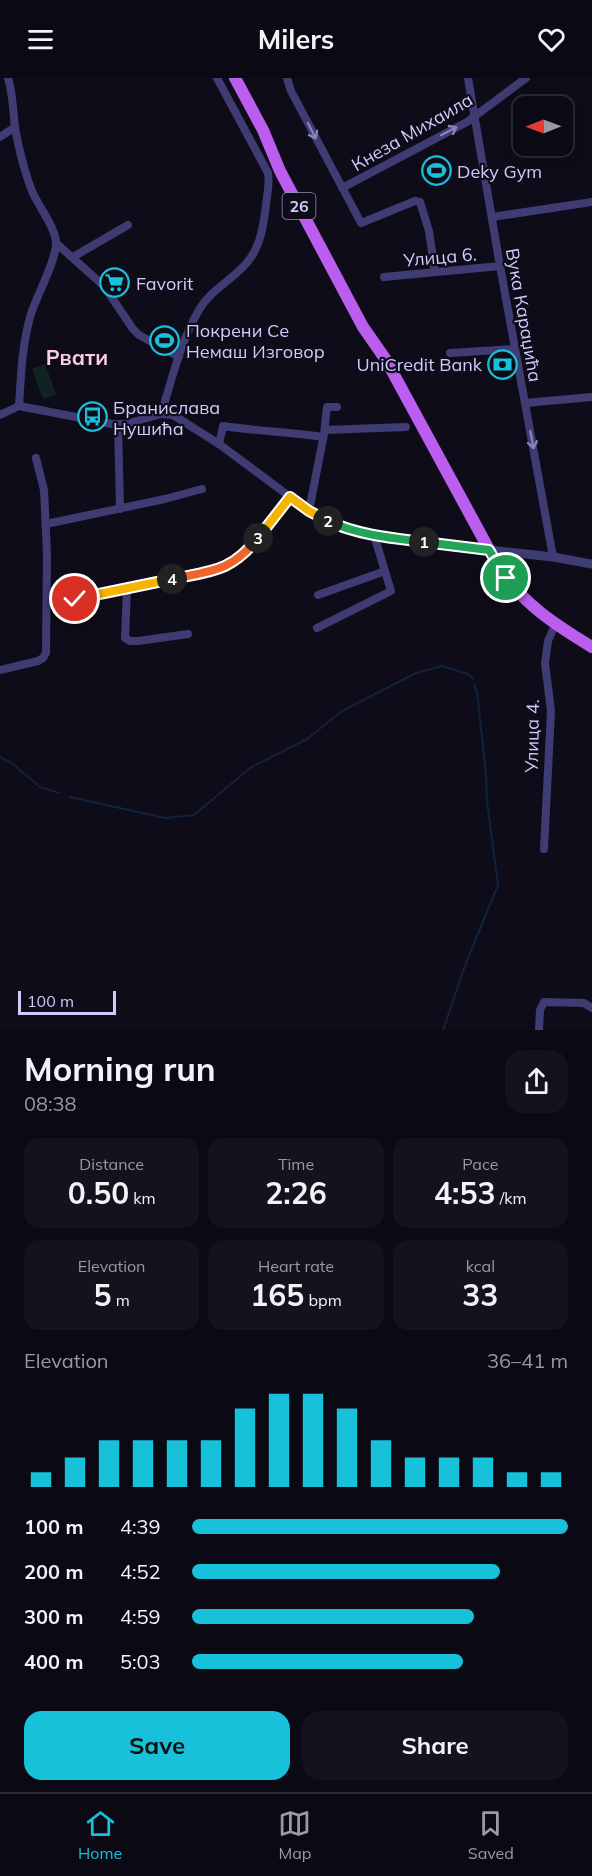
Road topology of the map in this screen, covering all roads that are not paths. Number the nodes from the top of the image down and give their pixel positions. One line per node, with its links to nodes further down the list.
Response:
1 (8, 78): 8 (street)
2 (217, 78): 21 (street)
3 (236, 78): 39 (main road, 26)
4 (288, 78): 10 (street, one-way to 10)
5 (468, 78): 7 (street, Вука Караџића)
6 (526, 78): 7 (street, Кнеза Михаила)
7 (475, 115): 10 (street, Кнеза Михаила, one-way to 7); 12 (street, Вука Караџића)
8 (15, 127): 9 (street); 14 (street)
9 (0, 137)
10 (342, 188): 17 (street)
11 (592, 202): 12 (street)
12 (492, 217): 16 (street, Вука Караџића)
13 (128, 225): 15 (street)
14 (56, 243): 15 (street); 24 (street)
15 (73, 257): 21 (street)
16 (500, 267): 17 (street, Улица 6.); 19 (street, Вука Караџића)
17 (435, 272): 18 (street, Улица 6.)
18 (384, 277)
19 (515, 349): 20 (street); 23 (street, Вука Караџића)
20 (450, 352)
21 (179, 357): 26 (street)
22 (592, 397): 23 (street)
23 (525, 403): 40 (street, Вука Караџића, one-way to 40)
24 (19, 405): 27 (street); 28 (street)
25 (337, 407): 30 (street)
26 (161, 414): 28 (street); 31 (street)
27 (0, 416)
28 (118, 424): 35 (street)
29 (406, 428): 30 (street)
30 (324, 434): 31 (street); 36 (street)
31 (219, 444): 34 (street)
32 (36, 458): 37 (street)
33 (202, 489): 35 (street)
34 (290, 497): 36 (street); 43 (street)
35 (120, 509): 37 (street)
36 (309, 511): 38 (street)
37 (46, 524): 45 (street)
38 (375, 535): 39 (street); 42 (street)
39 (489, 550): 40 (street); 46 (main road, 26)
40 (553, 557): 41 (street)
41 (592, 564)
42 (385, 571): 44 (street); 47 (street)
43 (127, 588): 45 (street); 48 (street)
44 (318, 595)
45 (47, 603): 50 (street)
46 (555, 625): 49 (main road, 26); 51 (street, Улица 4.)
47 (317, 628)
48 (188, 634)
49 (592, 647)
50 (0, 670)
51 (544, 849)
52 (592, 1008): 53 (street)
53 (539, 1030)

